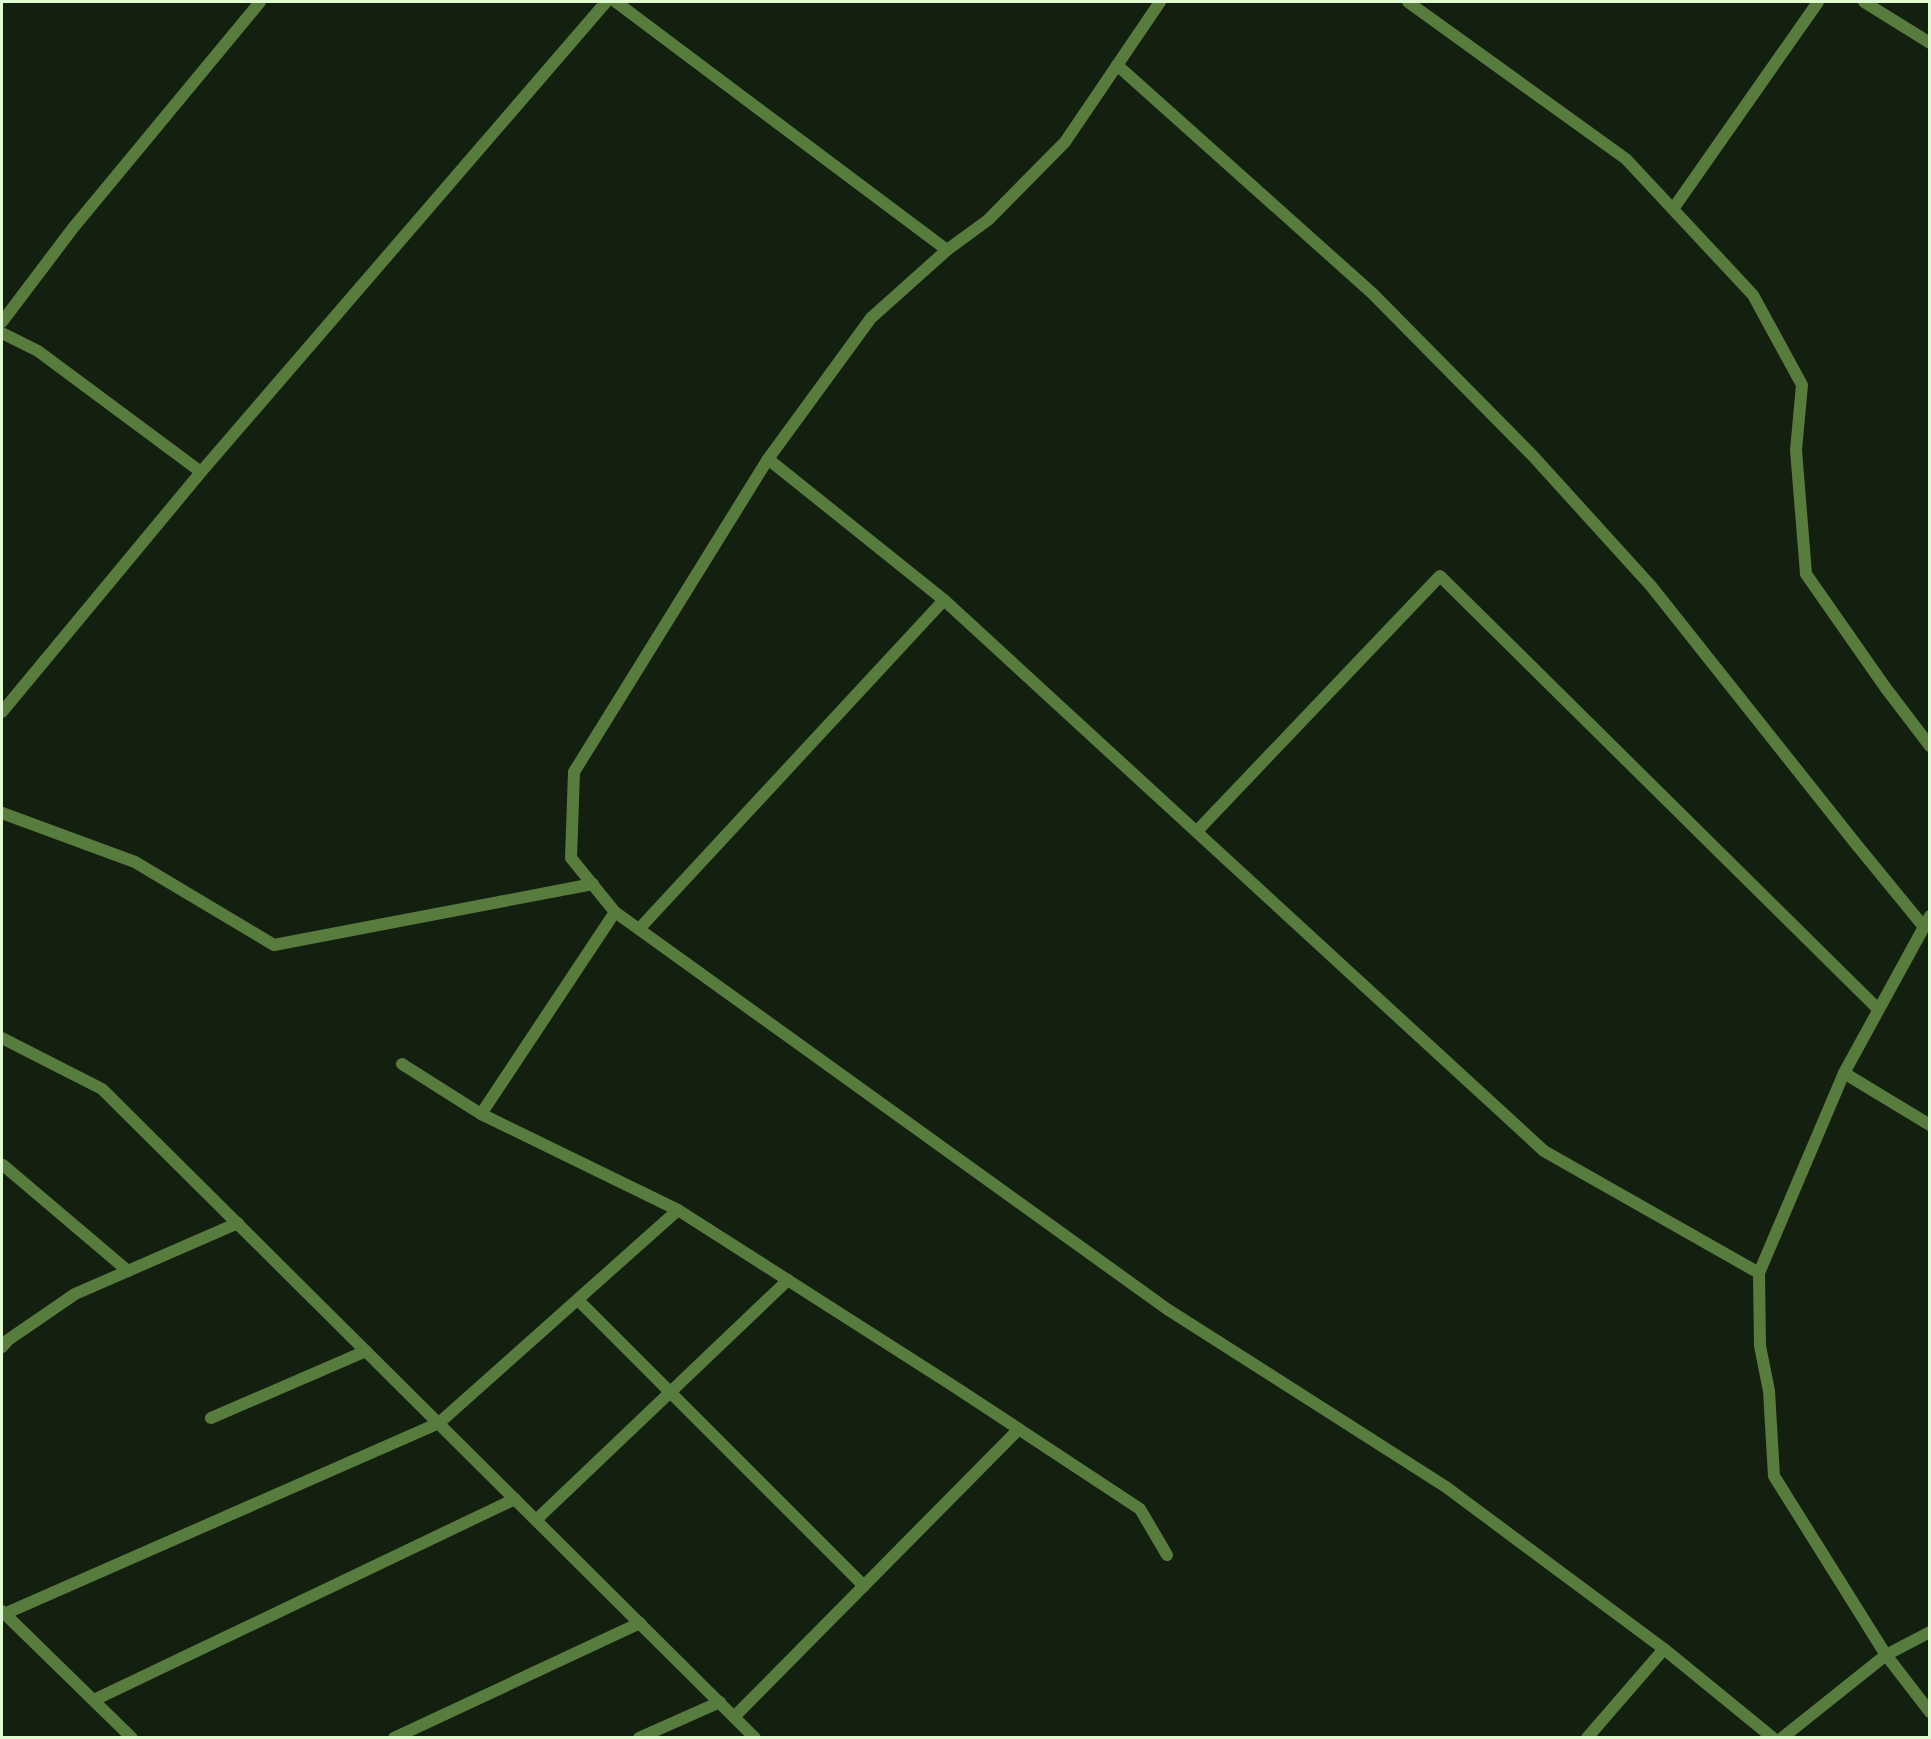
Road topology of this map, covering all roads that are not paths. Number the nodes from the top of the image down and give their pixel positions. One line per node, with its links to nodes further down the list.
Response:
1 (260, 2): 12 (street)
2 (606, 2): 15 (street)
3 (616, 2): 11 (street)
4 (1160, 2): 9 (street)
5 (1408, 2): 10 (street)
6 (1818, 2): 10 (street)
7 (1864, 2): 8 (street)
8 (1929, 43)
9 (1117, 65): 11 (street); 23 (street)
10 (1673, 209): 18 (street)
11 (947, 250): 14 (street)
12 (2, 322)
13 (2, 333): 15 (street)
14 (768, 459): 16 (street); 21 (street)
15 (201, 472): 17 (street)
16 (944, 600): 20 (street); 24 (street)
17 (2, 712)
18 (1929, 746)
19 (2, 813): 21 (street)
20 (1197, 831): 25 (street); 35 (street)
21 (593, 884): 22 (street)
22 (615, 912): 24 (street); 29 (street)
23 (1927, 922): 25 (street)
24 (639, 929): 51 (street)
25 (1878, 1010): 28 (street)
26 (2, 1038): 33 (street)
27 (402, 1064): 29 (street)
28 (1844, 1073): 30 (street); 35 (street)
29 (481, 1114): 32 (street)
30 (1929, 1125)
31 (3, 1165): 34 (street)
32 (678, 1210): 36 (street); 37 (street)
33 (238, 1223): 34 (street); 39 (street)
34 (128, 1271): 38 (street)
35 (1759, 1273): 52 (street)
36 (788, 1280): 40 (street); 43 (street)
37 (578, 1300): 40 (street); 42 (street)
38 (2, 1347)
39 (366, 1351): 41 (street); 42 (street)
40 (670, 1392): 45 (street); 47 (street)
41 (211, 1418)
42 (439, 1423): 44 (street); 48 (street)
43 (1019, 1429): 46 (street); 47 (street)
44 (515, 1499): 45 (street); 53 (street)
45 (536, 1520): 49 (street)
46 (1167, 1555)
47 (864, 1586): 56 (street)
48 (3, 1613): 53 (street)
49 (640, 1623): 54 (street); 58 (street)
50 (1929, 1632): 52 (street)
51 (1664, 1649): 61 (street); 62 (street)
52 (1886, 1655): 55 (street); 63 (street)
53 (94, 1700): 57 (street)
54 (720, 1702): 56 (street); 59 (street)
55 (1929, 1712)
56 (734, 1717): 60 (street)
57 (132, 1737)
58 (394, 1737)
59 (639, 1737)
60 (755, 1737)
61 (1587, 1737)
62 (1773, 1737)
63 (1782, 1737)

